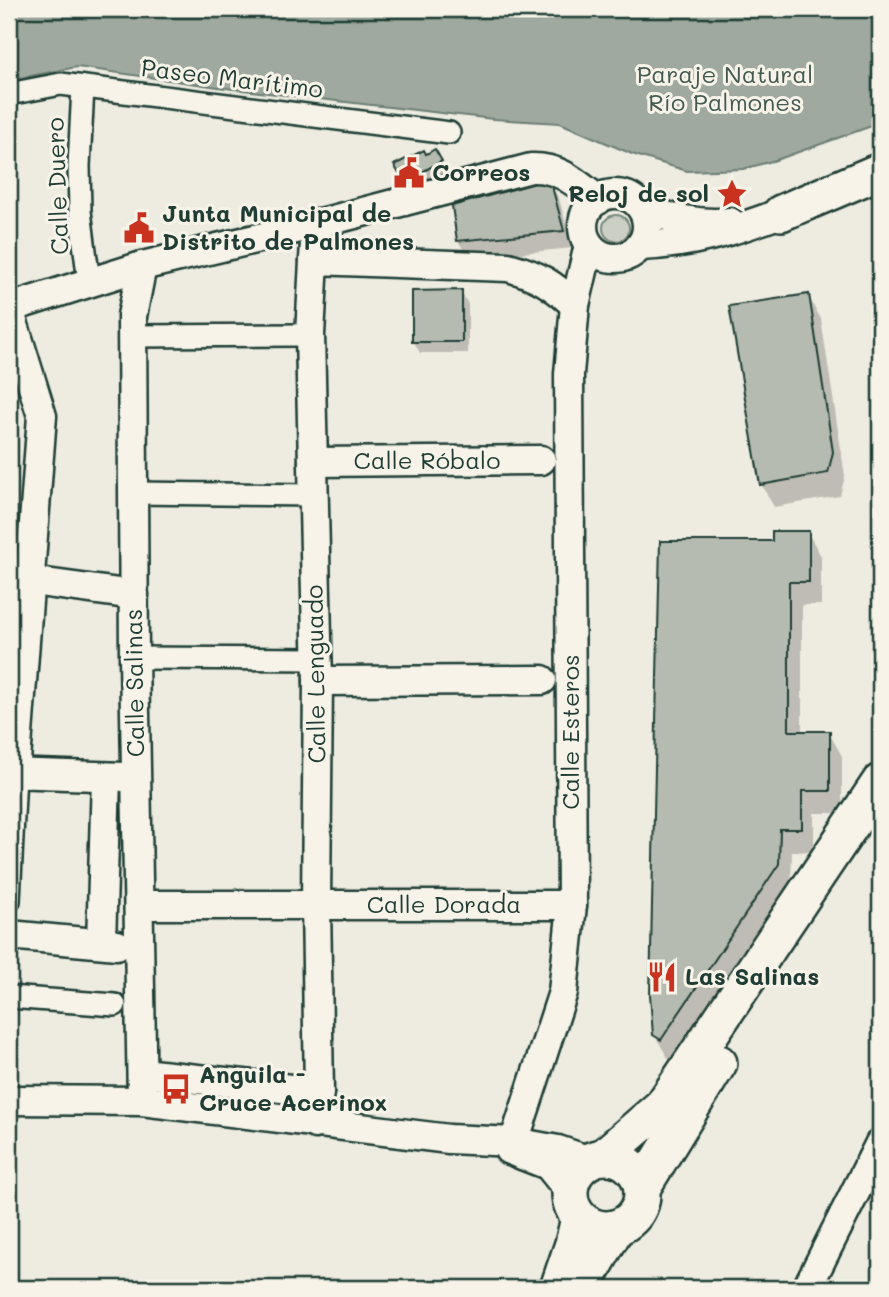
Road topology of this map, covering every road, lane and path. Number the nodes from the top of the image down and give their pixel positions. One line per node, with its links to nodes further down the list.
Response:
1 (83, 87): 2 (street, Paseo Marítimo); 3 (street, Paseo Marítimo); 13 (street, Calle Duero)
2 (9, 94)
3 (449, 134)
4 (880, 171): 7 (street)
5 (598, 200): 6 (street); 8 (street); 10 (street)
6 (642, 209): 7 (street); 9 (street)
7 (781, 213): 9 (street)
8 (316, 223): 11 (street, Calle Lenguado); 12 (street)
9 (640, 246): 10 (street)
10 (600, 252): 14 (street, Calle Esteros)
11 (314, 260): 14 (street); 16 (street, Calle Lenguado)
12 (142, 266): 13 (street); 17 (street, Calle Salinas)
13 (89, 282): 15 (street)
14 (575, 305): 35 (street, Calle Esteros)
15 (9, 308): 22 (street)
16 (310, 335): 17 (street); 19 (street, Calle Lenguado)
17 (132, 336): 20 (street, Calle Salinas)
18 (541, 460): 19 (street, Calle Róbalo)
19 (313, 462): 21 (street, Calle Lenguado)
20 (133, 494): 21 (street); 23 (street, Calle Salinas)
21 (314, 495): 25 (street, Calle Lenguado)
22 (19, 580): 23 (street); 27 (street)
23 (134, 595): 24 (street, Calle Salinas)
24 (134, 658): 25 (street); 29 (street, Calle Salinas)
25 (318, 670): 26 (street); 33 (street, Calle Lenguado)
26 (542, 680)
27 (12, 773): 28 (street); 32 (street)
28 (106, 777): 29 (street); 37 (street)
29 (136, 778): 34 (street, Calle Salinas)
30 (880, 782): 48 (street)
31 (880, 812): 49 (street)
32 (9, 901)
33 (317, 904): 34 (street, Calle Dorada); 35 (street, Calle Dorada); 42 (street, Calle Lenguado)
34 (139, 905): 38 (street, Calle Salinas)
35 (572, 905): 47 (street, Calle Esteros)
36 (9, 935): 37 (street)
37 (101, 943): 38 (street)
38 (138, 947): 41 (street, Calle Salinas)
39 (9, 997): 40 (street)
40 (115, 1005)
41 (142, 1073): 42 (street); 44 (street, Calle Salinas)
42 (319, 1092): 45 (street, Calle Lenguado)
43 (9, 1100): 44 (street)
44 (142, 1101): 45 (street)
45 (315, 1124): 47 (street)
46 (880, 1143): 54 (street)
47 (512, 1146): 48 (street); 50 (street)
48 (597, 1159): 49 (street); 50 (street)
49 (642, 1188): 51 (street)
50 (574, 1204): 51 (street); 52 (street)
51 (616, 1228): 53 (street)
52 (558, 1288)
53 (582, 1288)
54 (807, 1288)

